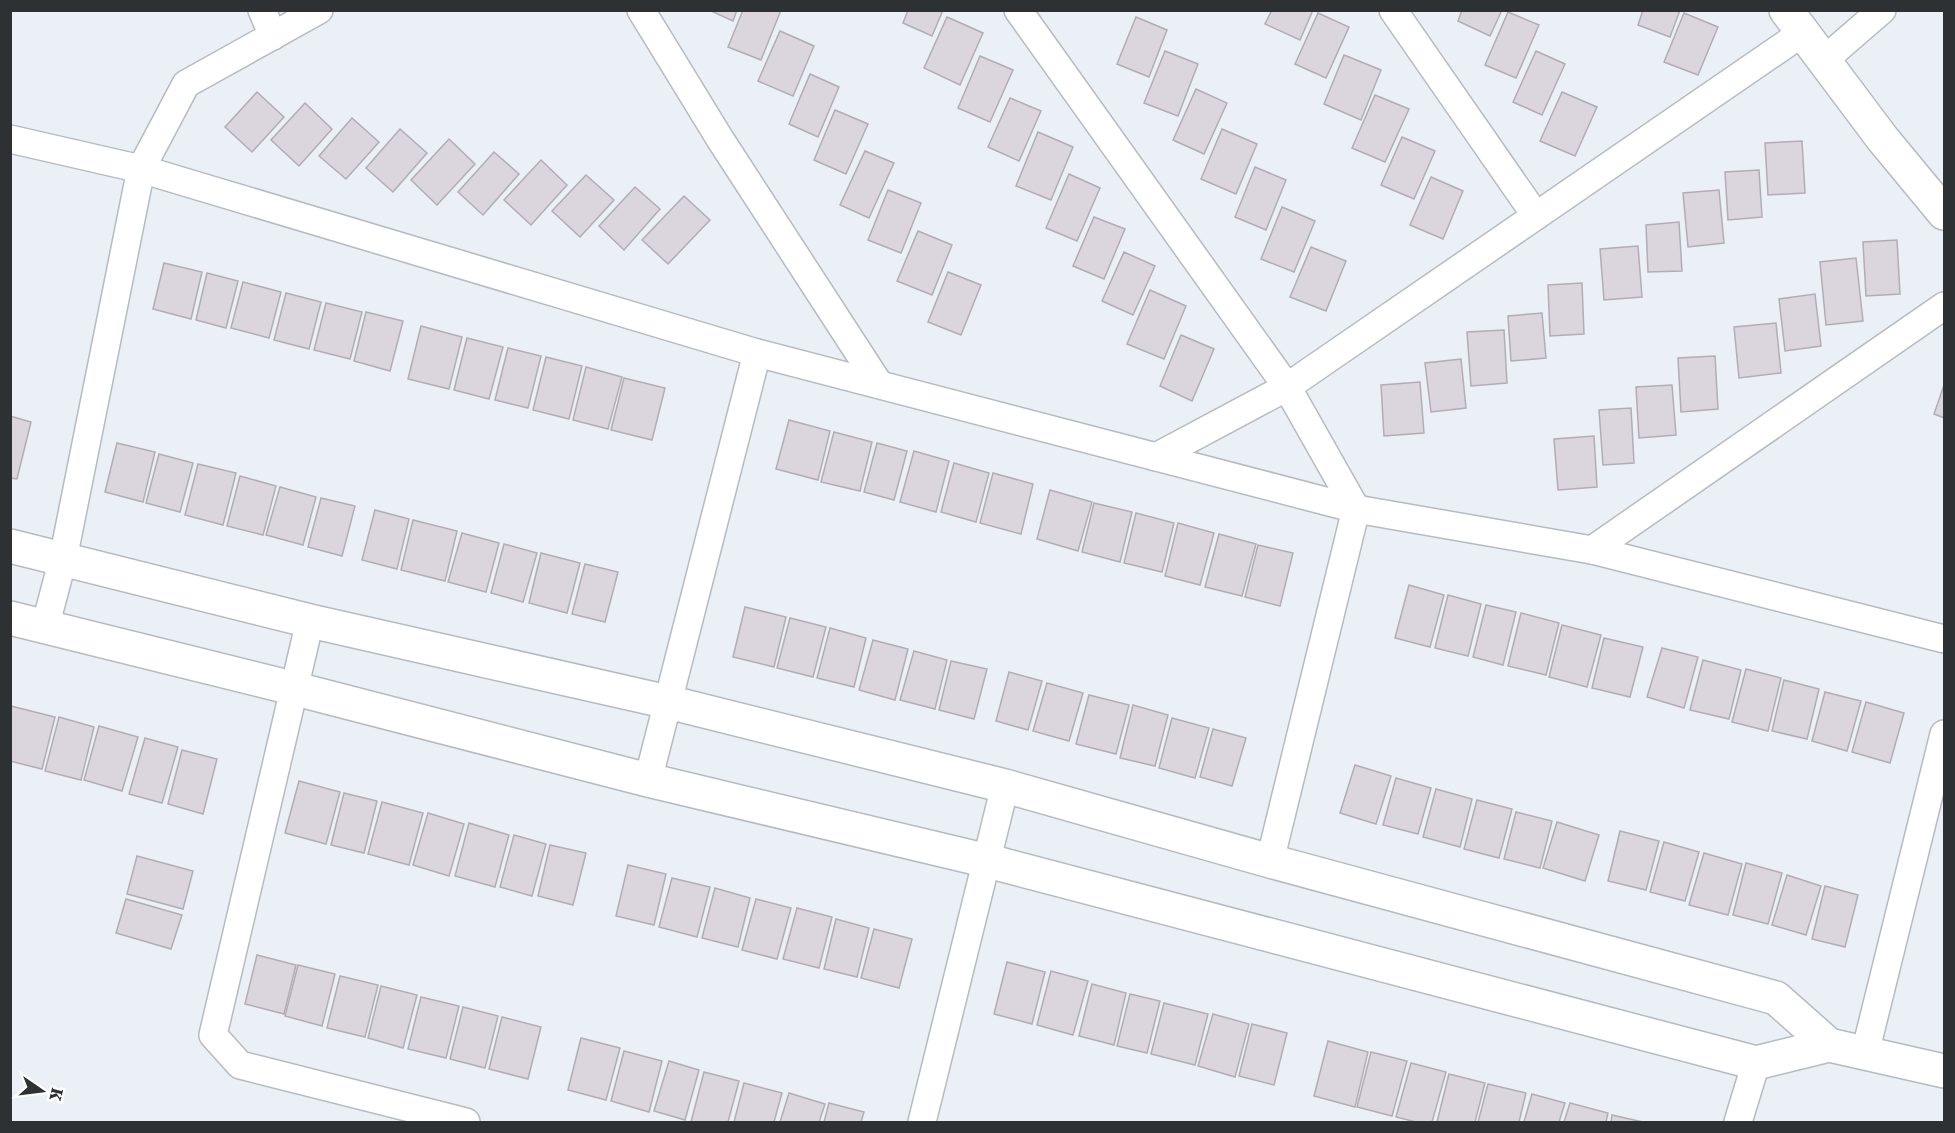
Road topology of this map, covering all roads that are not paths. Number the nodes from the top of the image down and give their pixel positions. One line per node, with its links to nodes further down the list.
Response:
1 (262, 10): 8 (street)
2 (319, 10): 8 (street)
3 (641, 10): 16 (street)
4 (1018, 10): 17 (street)
5 (1393, 10): 13 (street)
6 (1882, 10): 9 (street)
7 (1794, 22): 9 (street); 13 (street)
8 (273, 36): 11 (street)
9 (1823, 61): 12 (street)
10 (10, 139): 11 (street)
11 (141, 169): 15 (street); 22 (street)
12 (1944, 213)
13 (1536, 216): 17 (street)
14 (1944, 306): 21 (street)
15 (757, 352): 16 (street); 28 (street)
16 (879, 384): 18 (street)
17 (1287, 387): 18 (street); 19 (street)
18 (1156, 457): 19 (street)
19 (1356, 509): 21 (street); 33 (street)
20 (10, 546): 22 (street)
21 (1592, 550): 26 (street)
22 (63, 559): 24 (street); 25 (street)
23 (10, 618): 25 (street)
24 (310, 621): 27 (street); 28 (street)
25 (45, 627): 27 (street)
26 (1944, 639)
27 (296, 689): 30 (street); 38 (street)
28 (668, 702): 30 (street); 31 (street)
29 (1944, 734): 35 (street)
30 (648, 780): 32 (street)
31 (1005, 786): 32 (street); 33 (street)
32 (988, 861): 36 (street); 39 (street)
33 (1270, 861): 34 (street)
34 (1829, 1045): 35 (street); 36 (street)
35 (1866, 1053): 37 (street)
36 (1756, 1063): 40 (street)
37 (1944, 1071)
38 (466, 1122)
39 (922, 1122)
40 (1738, 1122)

